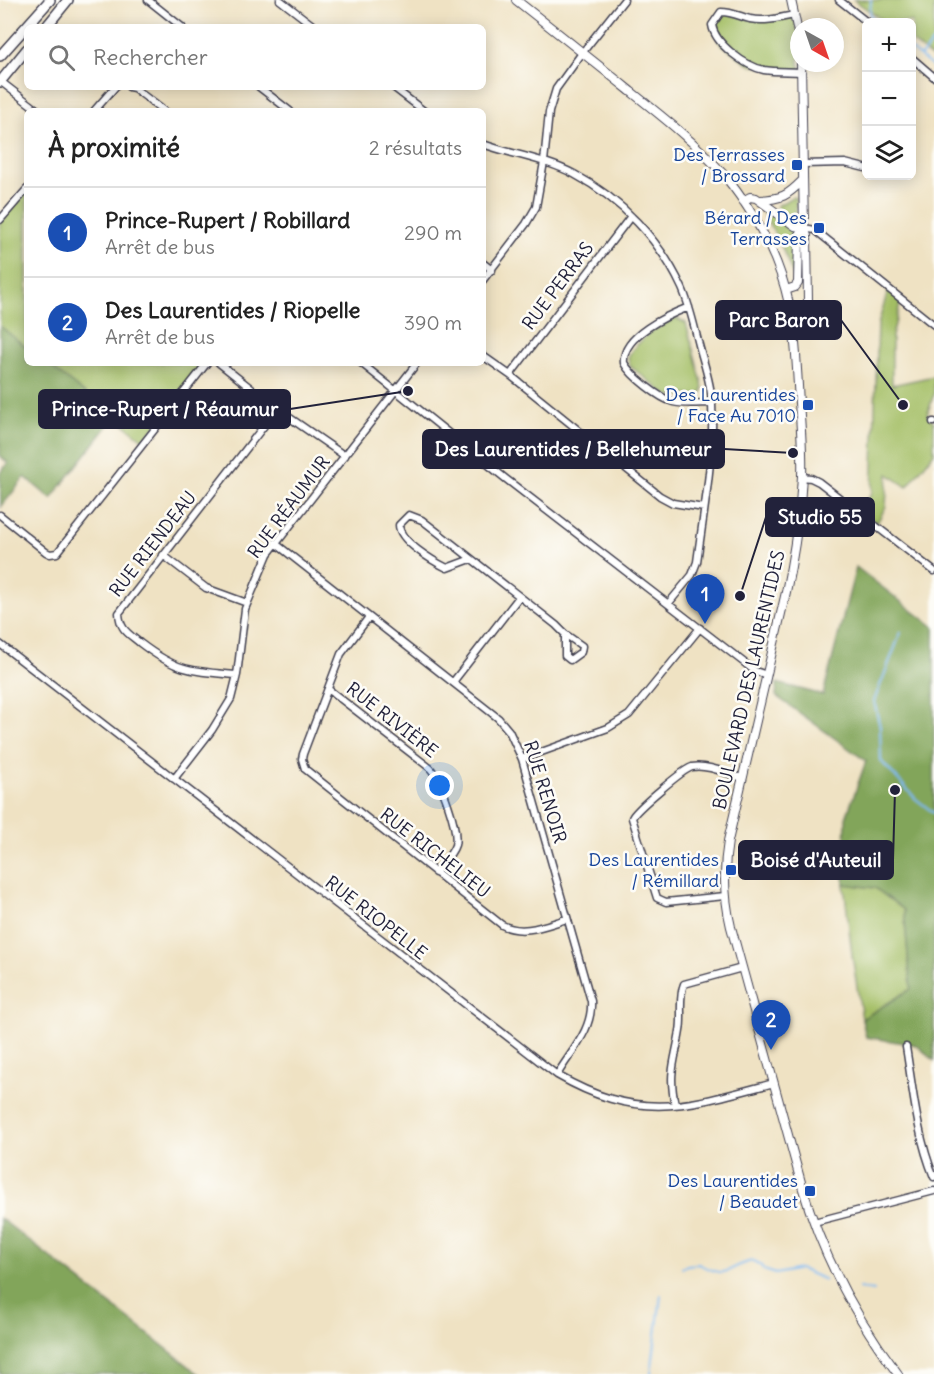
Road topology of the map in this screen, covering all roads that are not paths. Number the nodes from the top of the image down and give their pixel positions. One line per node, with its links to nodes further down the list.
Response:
1 (50, 0): 12 (main road)
2 (68, 0): 13 (main road)
3 (148, 0): 14 (street)
4 (280, 0): 15 (street)
5 (516, 0): 18 (street, BOULEVARD DES LAURENTIDES)
6 (624, 0): 18 (street)
7 (791, 0): 9 (street)
8 (839, 0): 11 (street)
9 (794, 15): 10 (street); 21 (street)
10 (795, 18)
11 (862, 18)
12 (29, 24)
13 (48, 24)
14 (179, 24)
15 (311, 24)
16 (24, 29): 19 (main road)
17 (24, 53): 24 (main road)
18 (582, 53): 35 (street); 41 (street, BOULEVARD DES LAURENTIDES)
19 (0, 56)
20 (916, 61): 23 (street)
21 (790, 71)
22 (802, 72): 36 (street)
23 (934, 77)
24 (0, 81): 29 (street)
25 (112, 90): 30 (street)
26 (137, 90): 31 (street)
27 (263, 90): 32 (street)
28 (397, 90): 33 (street)
29 (35, 108)
30 (97, 108)
31 (160, 108)
32 (286, 108)
33 (420, 108)
34 (486, 145): 35 (street)
35 (544, 162): 42 (street); 46 (street)
36 (803, 164): 37 (street); 38 (street)
37 (862, 167)
38 (803, 180): 40 (street); 44 (street)
39 (24, 192): 43 (street)
40 (759, 200): 41 (street); 44 (street)
41 (743, 201): 48 (street, BOULEVARD DES LAURENTIDES)
42 (631, 216): 49 (street); 57 (street, RUE PERRAS)
43 (0, 220)
44 (804, 228): 48 (street); 50 (street); 51 (street)
45 (486, 265): 46 (street)
46 (492, 270): 47 (street)
47 (486, 277)
48 (786, 290): 50 (street, BOULEVARD DES LAURENTIDES)
49 (689, 307): 59 (street); 59 (street)
50 (792, 320): 62 (street, BOULEVARD DES LAURENTIDES)
51 (934, 325)
52 (486, 358): 57 (street)
53 (205, 366): 64 (street)
54 (223, 366): 60 (street)
55 (365, 366): 58 (street)
56 (415, 366): 58 (street, RUE RÉAUMUR)
57 (510, 375): 63 (street)
58 (396, 390): 61 (street, RUE RÉAUMUR); 71 (street)
59 (712, 403): 63 (street)
60 (277, 409): 61 (street); 66 (street, RUE RIENDEAU)
61 (345, 456): 65 (street, RUE RÉAUMUR)
62 (802, 477): 68 (street); 77 (street, BOULEVARD DES LAURENTIDES)
63 (704, 508): 71 (street)
64 (0, 515)
65 (275, 543): 70 (street, RUE RÉAUMUR); 72 (street, RUE RENOIR)
66 (163, 555): 70 (street); 76 (street, RUE RIENDEAU)
67 (471, 559): 67 (street); 69 (street)
68 (934, 571)
69 (519, 597): 74 (street); 78 (street)
70 (247, 603): 76 (street, RUE RÉAUMUR)
71 (668, 604): 73 (street)
72 (369, 616): 78 (street, RUE RENOIR); 79 (street)
73 (699, 628): 77 (street); 80 (street)
74 (565, 634)
75 (0, 644): 82 (street, RUE RIOPELLE)
76 (237, 675): 82 (street, RUE RÉAUMUR)
77 (767, 675): 81 (street, BOULEVARD DES LAURENTIDES)
78 (453, 682): 80 (street, RUE RENOIR)
79 (328, 689): 83 (street, RUE RIVIÈRE); 83 (street, RUE RICHELIEU)
80 (522, 759): 85 (street, RUE RENOIR)
81 (742, 778): 84 (street, BOULEVARD DES LAURENTIDES); 84 (street)
82 (174, 779): 88 (street, RUE RIOPELLE)
83 (435, 873): 85 (street, RUE RICHELIEU)
84 (725, 896): 86 (street, BOULEVARD DES LAURENTIDES)
85 (567, 919): 88 (street, RUE RENOIR)
86 (742, 968): 89 (street, BOULEVARD DES LAURENTIDES); 90 (street)
87 (906, 1047): 91 (street)
88 (557, 1075): 90 (street, RUE RIOPELLE)
89 (774, 1083): 90 (street, RUE RIOPELLE); 93 (street, BOULEVARD DES LAURENTIDES)
90 (675, 1105)
91 (934, 1177)
92 (934, 1191): 93 (street)
93 (814, 1222): 94 (street, BOULEVARD DES LAURENTIDES)
94 (898, 1374)

